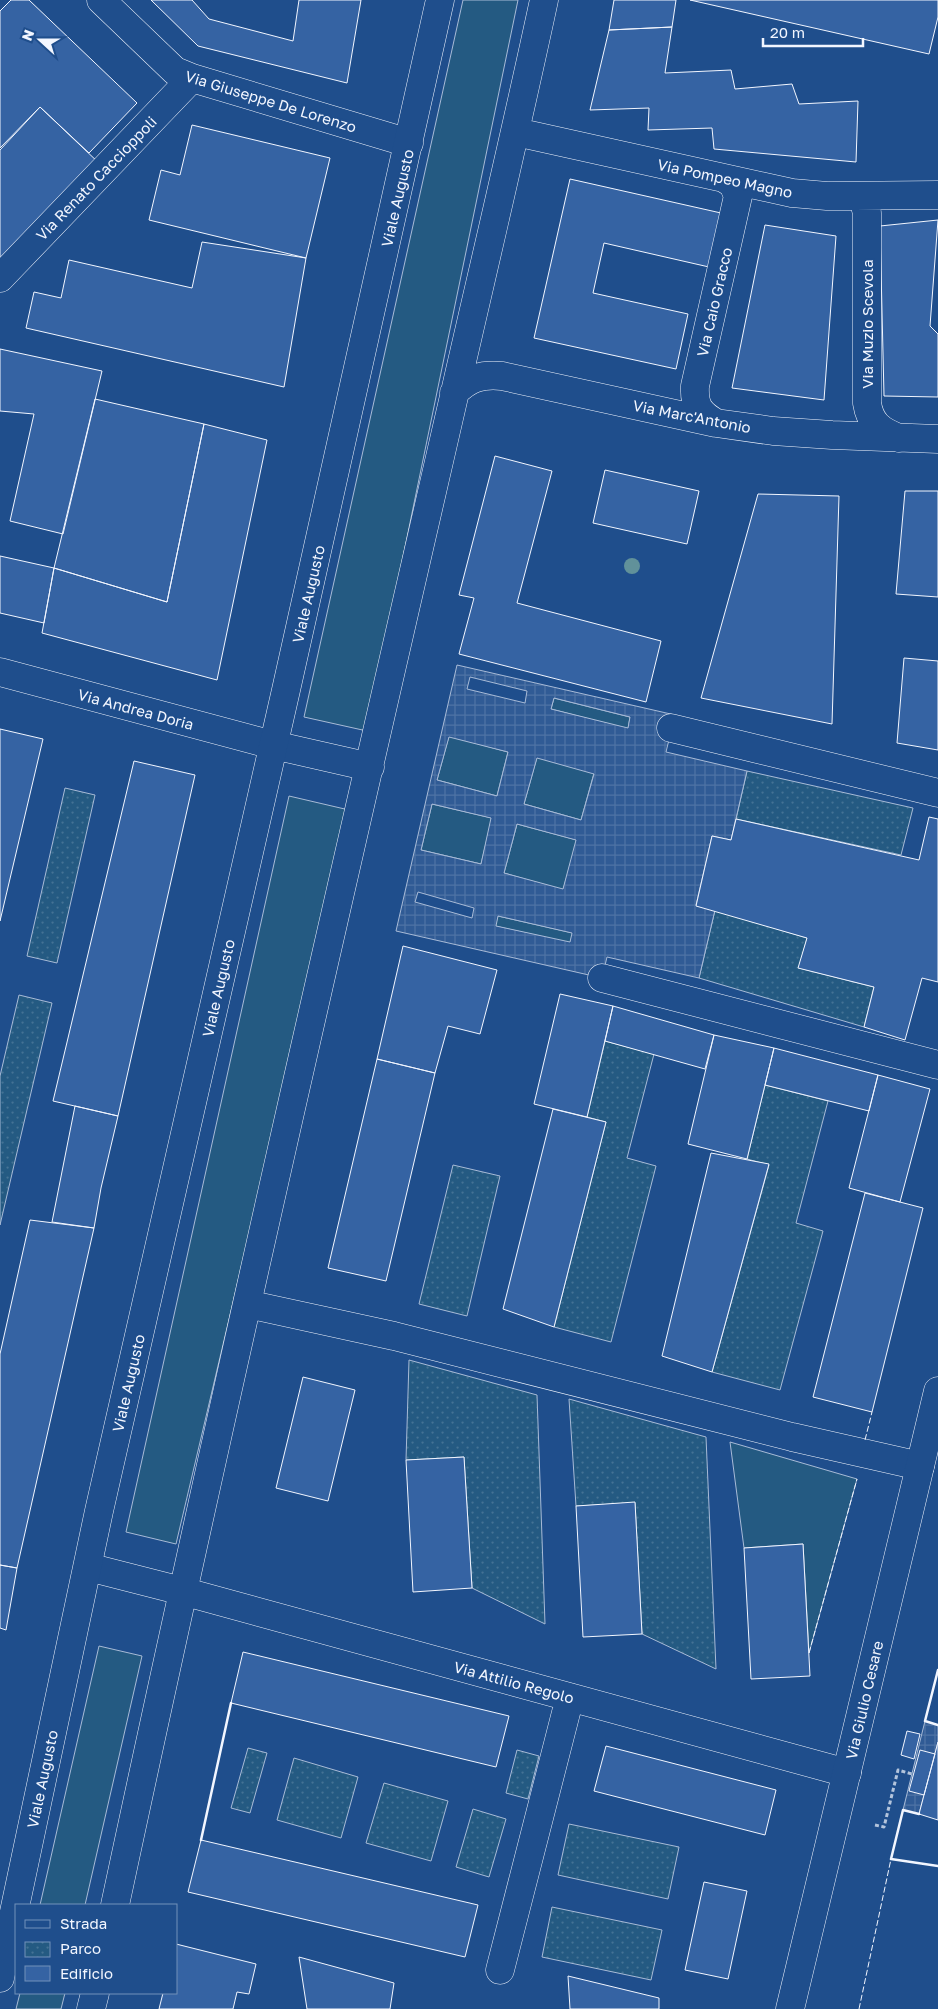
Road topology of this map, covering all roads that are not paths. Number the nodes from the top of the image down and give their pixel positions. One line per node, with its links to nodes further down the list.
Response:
1 (101, 0): 4 (street, Via Giuseppe De Lorenzo)
2 (440, 0): 6 (street, Viale Augusto)
3 (544, 0): 5 (street)
4 (192, 78): 6 (street, Via Giuseppe De Lorenzo); 10 (street, Via Renato Caccioppoli)
5 (516, 132): 7 (street, Via Pompeo Magno); 11 (street)
6 (409, 143): 17 (street, Viale Augusto)
7 (725, 179): 9 (street, Via Pompeo Magno); 12 (street, Via Caio Gracco)
8 (938, 195): 9 (street, Via Pompeo Magno)
9 (856, 196): 13 (street, Via Muzio Scevola)
10 (0, 278)
11 (454, 394): 12 (street, Via Marc'Antonio); 18 (street)
12 (716, 423): 13 (street, Via Marc'Antonio)
13 (902, 438): 14 (street, Via Marc'Antonio)
14 (938, 439)
15 (0, 672): 17 (street, Via Andrea Doria)
16 (672, 728): 19 (street)
17 (273, 745): 18 (street, Via Andrea Doria); 25 (street, Viale Augusto)
18 (370, 767): 22 (street)
19 (938, 793)
20 (602, 978): 21 (street)
21 (938, 1065)
22 (247, 1304): 24 (street); 26 (street)
23 (938, 1391): 24 (street, Via Giulio Cesare)
24 (920, 1466): 28 (street, Via Giulio Cesare)
25 (88, 1567): 26 (street, Via Attilio Regolo); 29 (street, Viale Augusto)
26 (182, 1591): 27 (street, Via Attilio Regolo); 30 (street)
27 (570, 1697): 28 (street, Via Attilio Regolo); 32 (street)
28 (847, 1773): 36 (street, Via Giulio Cesare)
29 (16, 1904)
30 (115, 1904)
31 (15, 1908): 33 (street, Viale Augusto)
32 (500, 1970)
33 (0, 1978)
34 (95, 1994): 35 (street)
35 (91, 2009)
36 (790, 2009)

